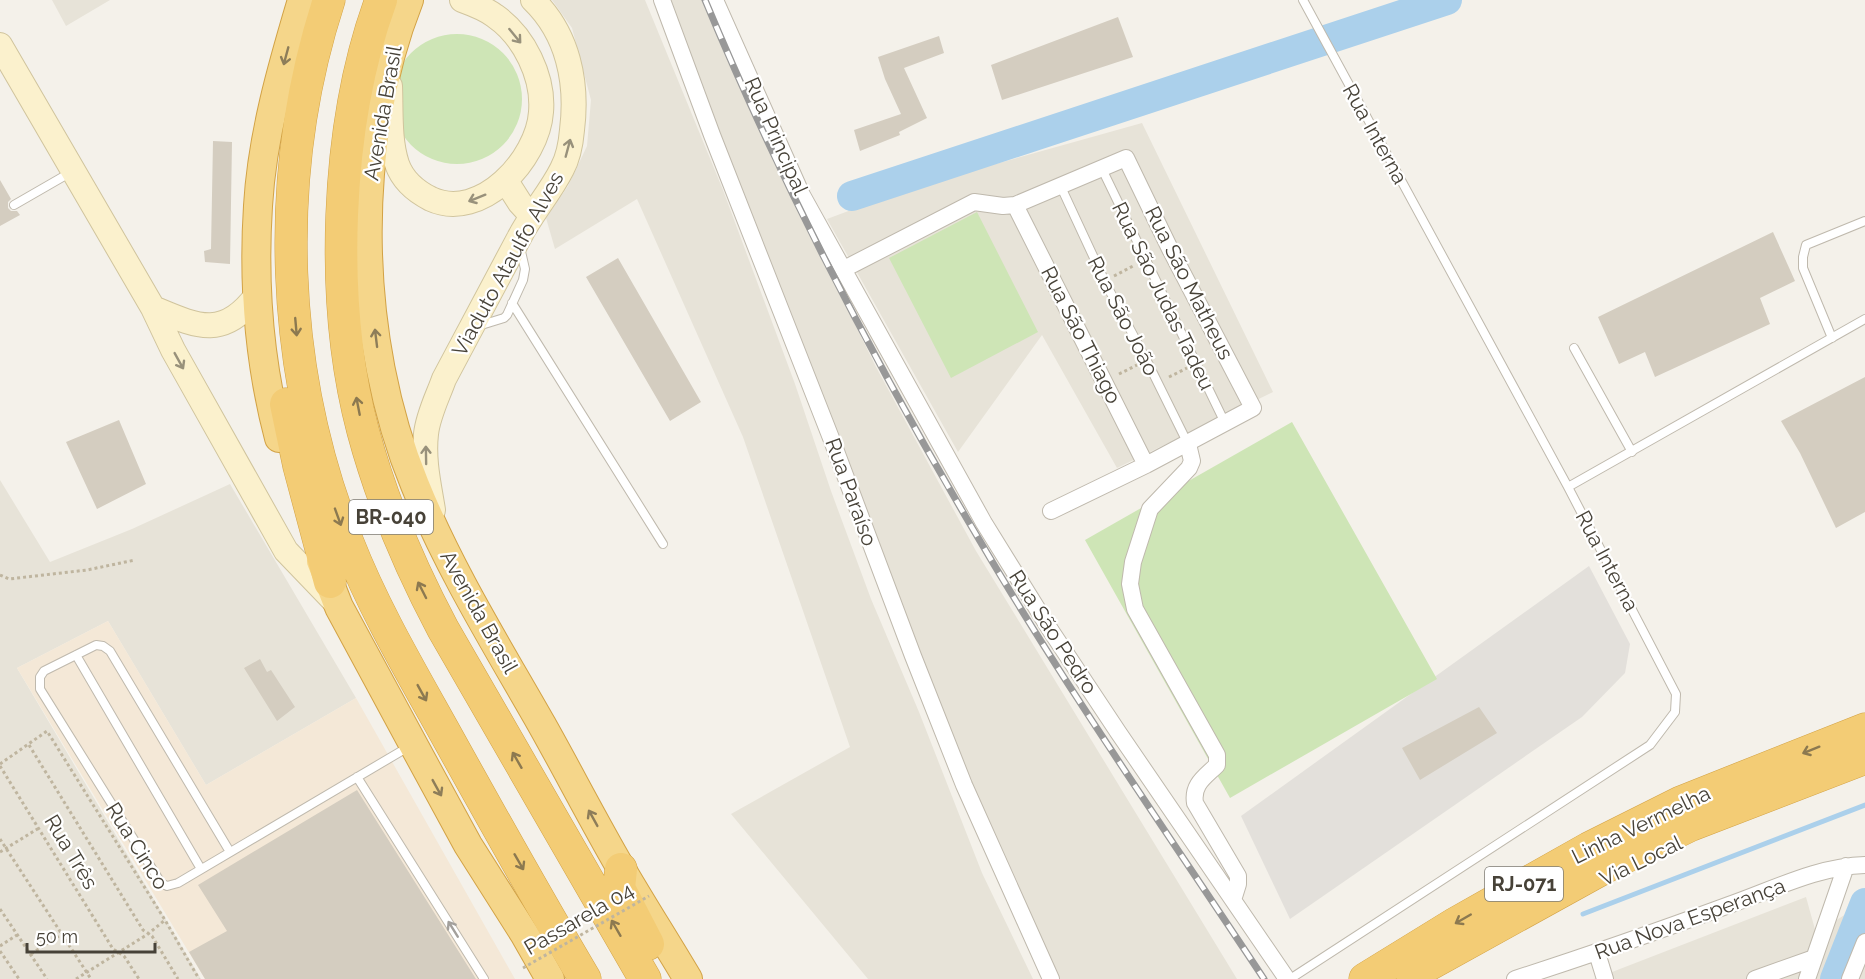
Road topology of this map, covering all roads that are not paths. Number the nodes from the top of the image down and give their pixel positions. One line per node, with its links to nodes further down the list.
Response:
1 (381, 0): 55 (highway, Avenida Brasil / BR-040, one-way to 1)
2 (409, 0): 10 (highway, Avenida Brasil)
3 (533, 0): 17 (main road, Viaduto Ataulfo Alves, one-way to 3)
4 (662, 0): 58 (street, Rua Paraíso)
5 (715, 0): 20 (street, Rua Principal)
6 (1303, 0): 32 (lane, Rua Interna)
7 (465, 1): 13 (main road, Viaduto Ataulfo Alves, one-way to 13)
8 (318, 6): 21 (highway, one-way to 21); 36 (highway); 54 (highway, BR-040, one-way to 54)
9 (0, 45): 12 (main road)
10 (388, 63): 13 (main road, Viaduto Ataulfo Alves, one-way to 10); 34 (highway, Avenida Brasil, one-way to 10)
11 (1102, 169): 14 (street); 28 (lane, Rua São Judas Tadeu); 28 (street, Rua São Matheus)
12 (73, 171): 15 (lane); 23 (main road)
13 (506, 181): 17 (main road)
14 (1061, 187): 16 (street); 29 (lane, Rua São João)
15 (14, 205)
16 (1015, 205): 20 (street); 31 (street, Rua São Thiago)
17 (531, 215): 19 (main road, Viaduto Ataulfo Alves)
18 (1865, 221): 26 (lane)
19 (518, 239): 22 (lane); 25 (main road, Viaduto Ataulfo Alves)
20 (844, 269): 47 (street, Rua São Pedro)
21 (256, 296): 23 (main road); 36 (highway)
22 (512, 303): 25 (lane); 35 (lane)
23 (153, 308): 36 (main road, one-way to 36)
24 (1865, 319): 26 (lane)
25 (471, 328): 34 (main road, Viaduto Ataulfo Alves, one-way to 25)
26 (1832, 338): 30 (lane)
27 (1574, 348): 30 (lane)
28 (1225, 423): 29 (street)
29 (1188, 444): 31 (street); 47 (street)
30 (1632, 452): 32 (lane)
31 (1146, 465): 33 (street)
32 (1568, 487): 59 (lane, Rua Interna)
33 (1051, 511)
34 (436, 534): 46 (highway, Avenida Brasil, one-way to 34)
35 (663, 543)
36 (335, 594): 39 (highway)
37 (76, 655): 43 (lane); 45 (lane); 45 (lane)
38 (1865, 729): 60 (highway, Linha Vermelha / RJ-071, one-way to 60)
39 (413, 744): 42 (lane); 53 (highway, one-way to 53)
40 (1865, 758): 48 (highway, Linha Vermelha / RJ-071)
41 (1865, 768): 63 (street, Via Local)
42 (357, 777): 43 (lane); 52 (lane, one-way to 42)
43 (230, 852): 45 (lane)
44 (1857, 865): 50 (street, Rua Nova Esperança); 51 (street)
45 (201, 869)
46 (621, 869): 56 (highway); 57 (highway, Avenida Brasil)
47 (1233, 900): 59 (street, Rua São Pedro)
48 (1473, 939): 61 (highway, Linha Vermelha / RJ-071); 62 (highway)
49 (1865, 942): 68 (street)
50 (1597, 953): 64 (street, Rua Nova Esperança); 65 (street)
51 (1814, 958): 66 (street); 67 (street)
52 (484, 979)
53 (550, 979)
54 (585, 979)
55 (645, 979)
56 (667, 979)
57 (688, 979)
58 (1051, 979)
59 (1289, 979)
60 (1365, 979)
61 (1403, 979)
62 (1413, 979)
63 (1429, 979)
64 (1515, 979)
65 (1605, 979)
66 (1755, 979)
67 (1807, 979)
68 (1850, 979)

